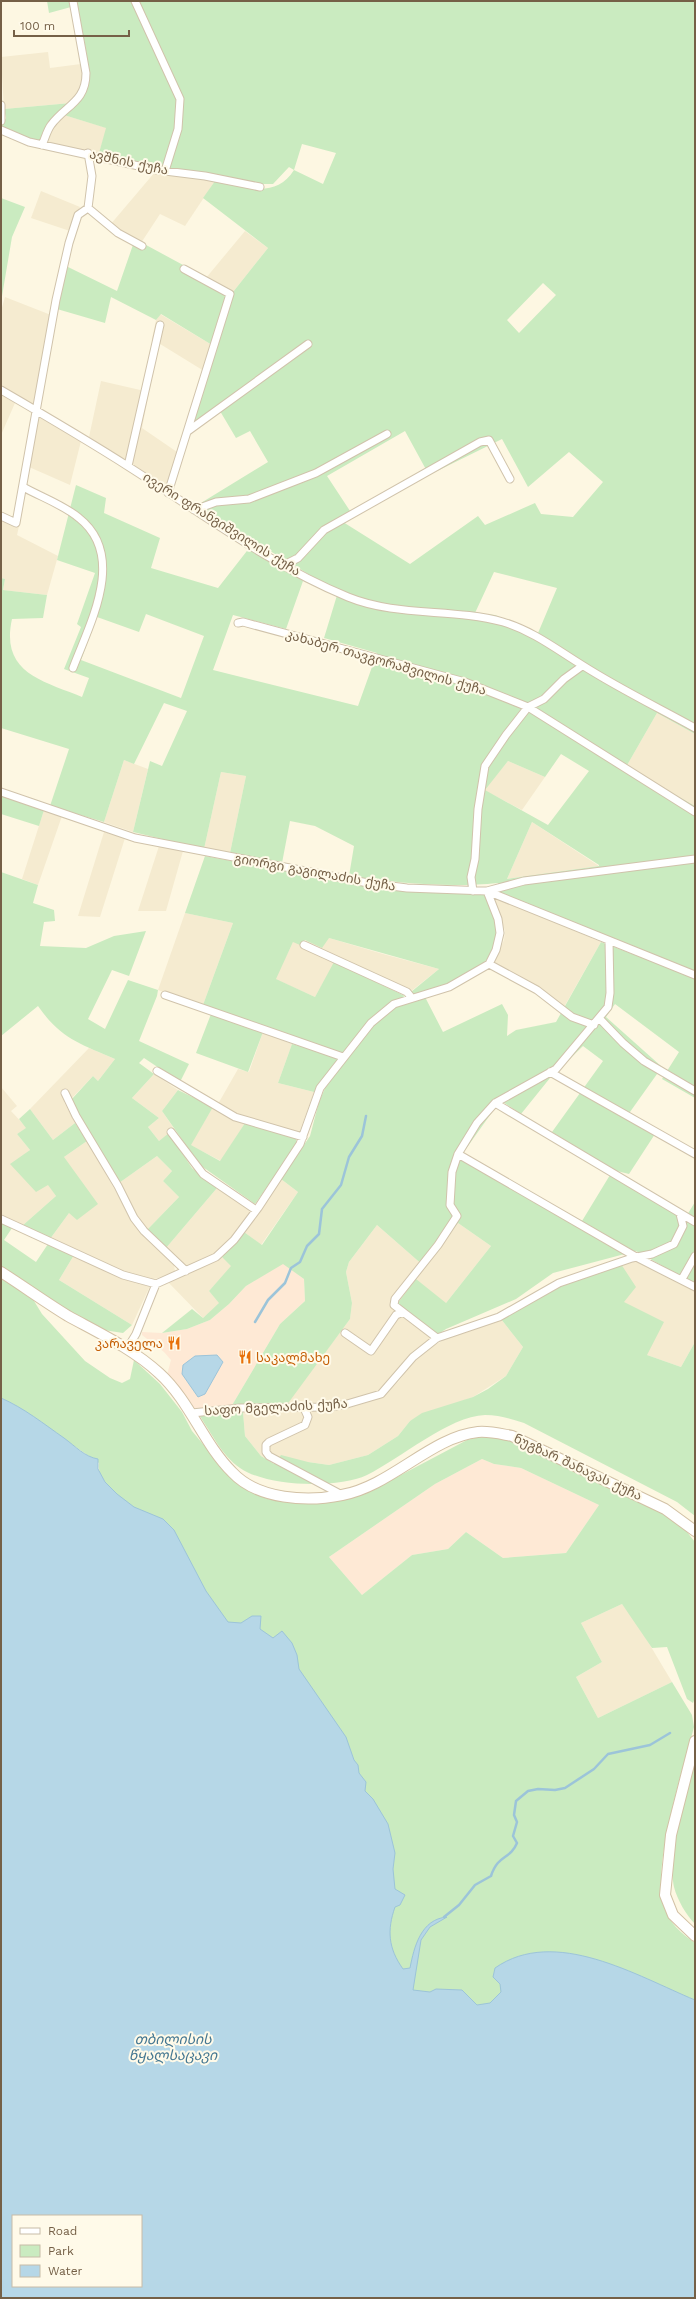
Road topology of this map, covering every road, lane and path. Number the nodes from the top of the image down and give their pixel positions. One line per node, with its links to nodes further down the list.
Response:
1 (73, 1): 6 (street)
2 (135, 1): 8 (street)
3 (1, 105): 4 (street)
4 (1, 121)
5 (1, 130): 6 (street, ავშნის ქუჩა)
6 (42, 145): 7 (street, ავშნის ქუჩა)
7 (88, 154): 8 (street, ავშნის ქუჩა); 10 (street)
8 (165, 171): 9 (street, ავშნის ქუჩა)
9 (260, 187)
10 (88, 208): 11 (street); 16 (street)
11 (142, 246)
12 (184, 268): 17 (street)
13 (160, 325): 19 (street)
14 (308, 344): 17 (street)
15 (1, 390): 16 (street, ივერი ფრანგიშვილის ქუჩა)
16 (36, 410): 19 (street, ივერი ფრანგიშვილის ქუჩა); 21 (street)
17 (187, 431): 22 (street)
18 (387, 434): 23 (street)
19 (128, 466): 22 (street, ივერი ფრანგიშვილის ქუჩა)
20 (510, 479): 25 (street)
21 (23, 488): 24 (street); 28 (street)
22 (168, 493): 23 (street, ივერი ფრანგიშვილის ქუჩა)
23 (194, 510): 25 (street, ივერი ფრანგიშვილის ქუჩა)
24 (1, 516)
25 (284, 565): 27 (street, ივერი ფრანგიშვილის ქუჩა)
26 (238, 623): 29 (street, კახაბერ თავგორაშვილის ქუჩა)
27 (582, 666): 29 (street); 30 (street, ივერი ფრანგიშვილის ქუჩა)
28 (73, 668)
29 (528, 707): 32 (street, კახაბერ თავგორაშვილის ქუჩა); 34 (street)
30 (695, 728)
31 (1, 792): 34 (street, გიორგი გაგილაძის ქუჩა)
32 (695, 812)
33 (695, 859): 35 (street)
34 (473, 890): 35 (street, გიორგი გაგილაძის ქუჩა)
35 (487, 891): 36 (street, გიორგი გაგილაძის ქუჩა); 38 (street)
36 (609, 941): 39 (street, გიორგი გაგილაძის ქუჩა); 42 (street)
37 (304, 945): 41 (street)
38 (489, 964): 41 (street); 43 (street)
39 (695, 975)
40 (165, 995): 44 (street)
41 (411, 997): 44 (street)
42 (599, 1018): 43 (street); 47 (street)
43 (594, 1025): 46 (street)
44 (344, 1057): 51 (street)
45 (157, 1071): 51 (street)
46 (550, 1072): 49 (street); 53 (street)
47 (695, 1091)
48 (66, 1093): 60 (street)
49 (495, 1103): 52 (street); 55 (street)
50 (172, 1132): 54 (street)
51 (303, 1137): 54 (street)
52 (458, 1154): 59 (street); 65 (street)
53 (695, 1154)
54 (256, 1210): 60 (street)
55 (680, 1214): 57 (street); 59 (street, საფო მგელაძის ქუჩა)
56 (1, 1219): 63 (street)
57 (695, 1222)
58 (695, 1256): 62 (street)
59 (638, 1258): 62 (street); 67 (street, საფო მგელაძის ქუჩა)
60 (186, 1271): 63 (street)
61 (1, 1272): 68 (main road, ნუგზარ შანავას ქუჩა)
62 (682, 1279): 64 (street)
63 (156, 1284): 68 (street)
64 (695, 1287)
65 (403, 1312): 66 (street); 67 (street)
66 (345, 1333)
67 (437, 1338): 69 (street, საფო მგელაძის ქუჩა)
68 (126, 1349): 70 (main road, ნუგზარ შანავას ქუჩა)
69 (304, 1408): 70 (street, საფო მგელაძის ქუჩა); 71 (street)
70 (192, 1413): 71 (main road, ნუგზარ შანავას ქუჩა)
71 (342, 1495): 72 (main road, ნუგზარ შანავას ქუჩა)
72 (695, 1531)
73 (695, 1741): 74 (main road)
74 (695, 1936)

